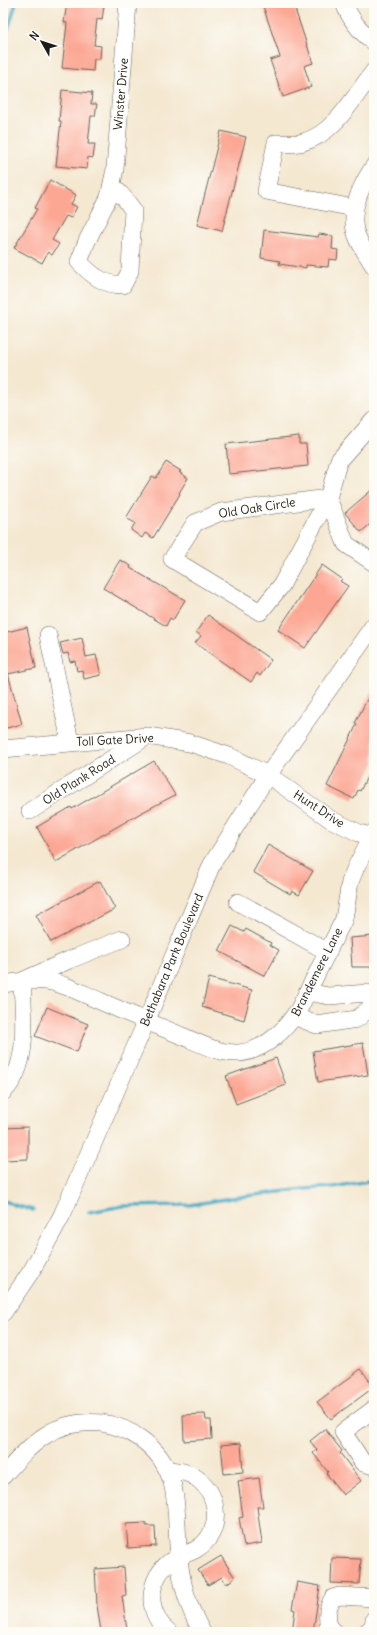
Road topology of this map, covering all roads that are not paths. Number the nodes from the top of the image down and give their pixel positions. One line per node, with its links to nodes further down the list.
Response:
1 (128, 3): 6 (street, Winster Drive)
2 (344, 3): 3 (street)
3 (374, 42)
4 (374, 71): 7 (street)
5 (374, 166): 7 (street)
6 (112, 185): 6 (street, Winster Drive)
7 (354, 208): 8 (street)
8 (374, 266)
9 (374, 420): 10 (street)
10 (328, 498): 10 (street, Old Oak Circle); 11 (street)
11 (374, 563)
12 (374, 625): 17 (street, Bethabara Park Boulevard)
13 (48, 635): 15 (street)
14 (148, 736): 15 (street, Toll Gate Drive); 17 (street, Toll Gate Drive); 18 (street, Old Plank Road)
15 (70, 742): 16 (street, Toll Gate Drive)
16 (3, 749)
17 (268, 774): 19 (street, Hunt Drive); 29 (street, Bethabara Park Boulevard)
18 (30, 811)
19 (373, 835): 22 (street, Brandemere Lane)
20 (238, 902): 22 (street)
21 (122, 939): 23 (street)
22 (328, 952): 25 (street, Brandemere Lane)
23 (22, 981): 24 (street, Brandemere Lane); 29 (street, Brandemere Lane); 30 (street)
24 (3, 984)
25 (307, 992): 26 (street); 28 (street, Brandemere Lane)
26 (374, 996)
27 (374, 1002): 28 (street)
28 (294, 1016): 29 (street, Brandemere Lane)
29 (146, 1022): 31 (street, Bethabara Park Boulevard)
30 (3, 1092)
31 (5, 1306)
32 (374, 1409): 33 (street)
33 (374, 1466)
34 (168, 1470): 35 (street); 36 (street); 36 (street)
35 (3, 1476)
36 (179, 1557): 39 (street); 40 (street)
37 (374, 1598): 41 (street)
38 (374, 1619): 42 (street)
39 (169, 1632)
40 (202, 1632)
41 (335, 1632)
42 (366, 1632)

